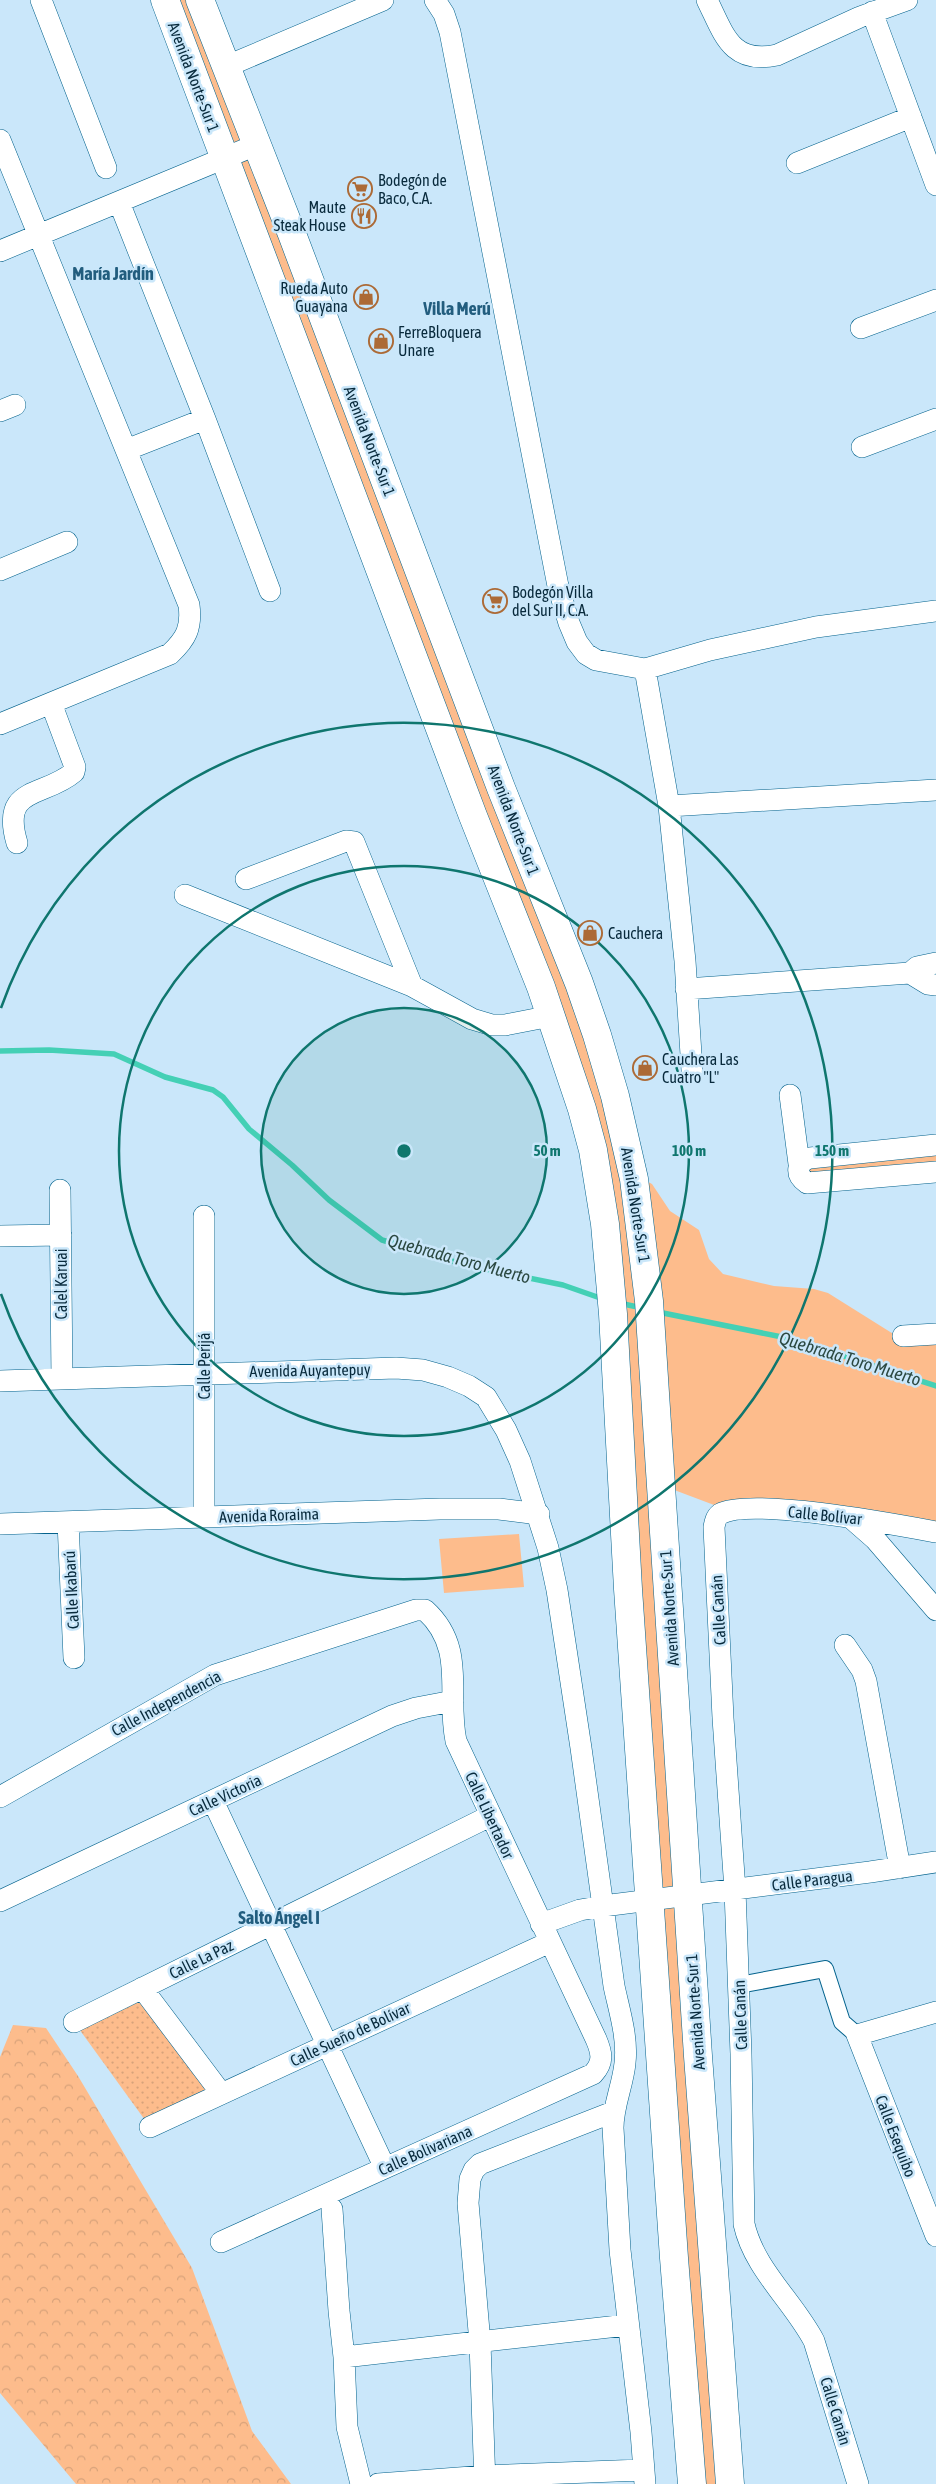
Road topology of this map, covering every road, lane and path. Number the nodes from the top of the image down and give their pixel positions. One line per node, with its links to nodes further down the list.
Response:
1 (41, 0): 15 (street)
2 (164, 0): 13 (main road, Avenida Norte-Sur 1)
3 (200, 0): 9 (main road, Avenida Norte-Sur 1)
4 (383, 0): 9 (street)
5 (435, 0): 30 (street)
6 (707, 0): 8 (street)
7 (906, 0): 8 (street)
8 (872, 12): 10 (street)
9 (225, 67): 12 (main road, Avenida Norte-Sur 1)
10 (911, 117): 14 (street); 16 (street)
11 (0, 140): 18 (street)
12 (256, 145): 13 (street); 76 (main road, Avenida Norte-Sur 1)
13 (226, 159): 17 (street); 43 (main road, Avenida Norte-Sur 1)
14 (797, 164)
15 (106, 168)
16 (936, 185)
17 (119, 202): 18 (street); 22 (street)
18 (39, 235): 19 (street); 25 (street)
19 (0, 251)
20 (936, 300): 21 (street)
21 (861, 328)
22 (206, 419): 25 (street); 28 (street)
23 (936, 419): 24 (street)
24 (862, 447)
25 (126, 450): 31 (street)
26 (66, 542): 27 (street)
27 (0, 570)
28 (270, 591)
29 (936, 611): 30 (street)
30 (645, 669): 34 (street)
31 (51, 703): 32 (street); 35 (street)
32 (0, 724)
33 (936, 790): 34 (street)
34 (669, 806): 42 (street)
35 (17, 843)
36 (246, 878): 41 (street)
37 (185, 895): 41 (street)
38 (936, 962): 39 (street)
39 (910, 973): 40 (street); 42 (street)
40 (936, 985)
41 (412, 986): 43 (street)
42 (686, 989): 44 (street)
43 (551, 1016): 77 (main road, Avenida Norte-Sur 1)
44 (692, 1070)
45 (790, 1094): 47 (street)
46 (936, 1145): 47 (street)
47 (799, 1164): 48 (street)
48 (936, 1172)
49 (60, 1190): 51 (street, Calel Karuai)
50 (204, 1216): 55 (street, Calle Perijá)
51 (61, 1235): 52 (street); 56 (street, Calel Karuai)
52 (0, 1236)
53 (936, 1334): 54 (street)
54 (903, 1336)
55 (204, 1373): 56 (street, Avenida Auyantepuy); 58 (street, Avenida Auyantepuy); 59 (street, Calle Perijá)
56 (62, 1378): 57 (street, Avenida Auyantepuy)
57 (0, 1381)
58 (538, 1514): 59 (street, Avenida Roraima); 79 (street, Avenida Auyantepuy)
59 (204, 1517): 62 (street, Avenida Roraima)
60 (851, 1518): 61 (street, Calle Bolívar); 64 (street, Calle Bolívar); 65 (street)
61 (716, 1519): 75 (street, Calle Canán)
62 (68, 1522): 63 (street, Avenida Roraima); 68 (street, Calle Ikabarú)
63 (0, 1524)
64 (936, 1532)
65 (936, 1610)
66 (400, 1616): 69 (street, Calle Libertador); 70 (street, Calle Independencia)
67 (845, 1646): 74 (street)
68 (74, 1658)
69 (453, 1701): 71 (street, Calle Victoria); 72 (street, Calle Libertador)
70 (0, 1797)
71 (213, 1800): 78 (street, Calle Victoria); 80 (street)
72 (490, 1816): 80 (street, Calle La Paz); 81 (street, Calle Libertador)
73 (936, 1862): 74 (street, Calle Paragua)
74 (900, 1868): 75 (street, Calle Paragua)
75 (735, 1890): 76 (street, Calle Paragua); 82 (street, Calle Canán)
76 (687, 1896): 77 (street, Calle Paragua); 104 (main road, Avenida Norte-Sur 1)
77 (650, 1900): 79 (street, Calle Paragua); 103 (main road, Avenida Norte-Sur 1)
78 (1, 1901)
79 (603, 1906): 81 (street, Calle Sueño de Bolívar); 90 (street, Avenida Auyantepuy)
80 (272, 1924): 83 (street, Calle La Paz); 88 (street)
81 (546, 1933): 87 (street, Calle Libertador); 88 (street, Calle Sueño de Bolívar)
82 (738, 1985): 86 (street); 105 (street, Calle Canán)
83 (142, 1988): 85 (street, Calle La Paz); 89 (street)
84 (936, 2012): 86 (street)
85 (74, 2022)
86 (857, 2035): 94 (street, Calle Esequibo)
87 (596, 2039): 92 (street, Calle Bolivariana)
88 (328, 2044): 89 (street, Calle Sueño de Bolívar); 92 (street)
89 (222, 2093): 91 (street, Calle Sueño de Bolívar)
90 (613, 2112): 96 (street, Avenida Auyantepuy); 97 (street)
91 (150, 2127)
92 (385, 2168): 95 (street, Calle Bolivariana)
93 (332, 2210): 98 (street)
94 (936, 2235)
95 (221, 2242)
96 (627, 2326): 97 (street); 99 (street, Avenida Auyantepuy)
97 (480, 2343): 98 (street); 100 (street)
98 (344, 2357): 101 (street)
99 (644, 2477): 100 (street)
100 (485, 2480): 102 (street)
101 (361, 2484)
102 (378, 2484)
103 (692, 2484)
104 (730, 2484)
105 (858, 2484)

